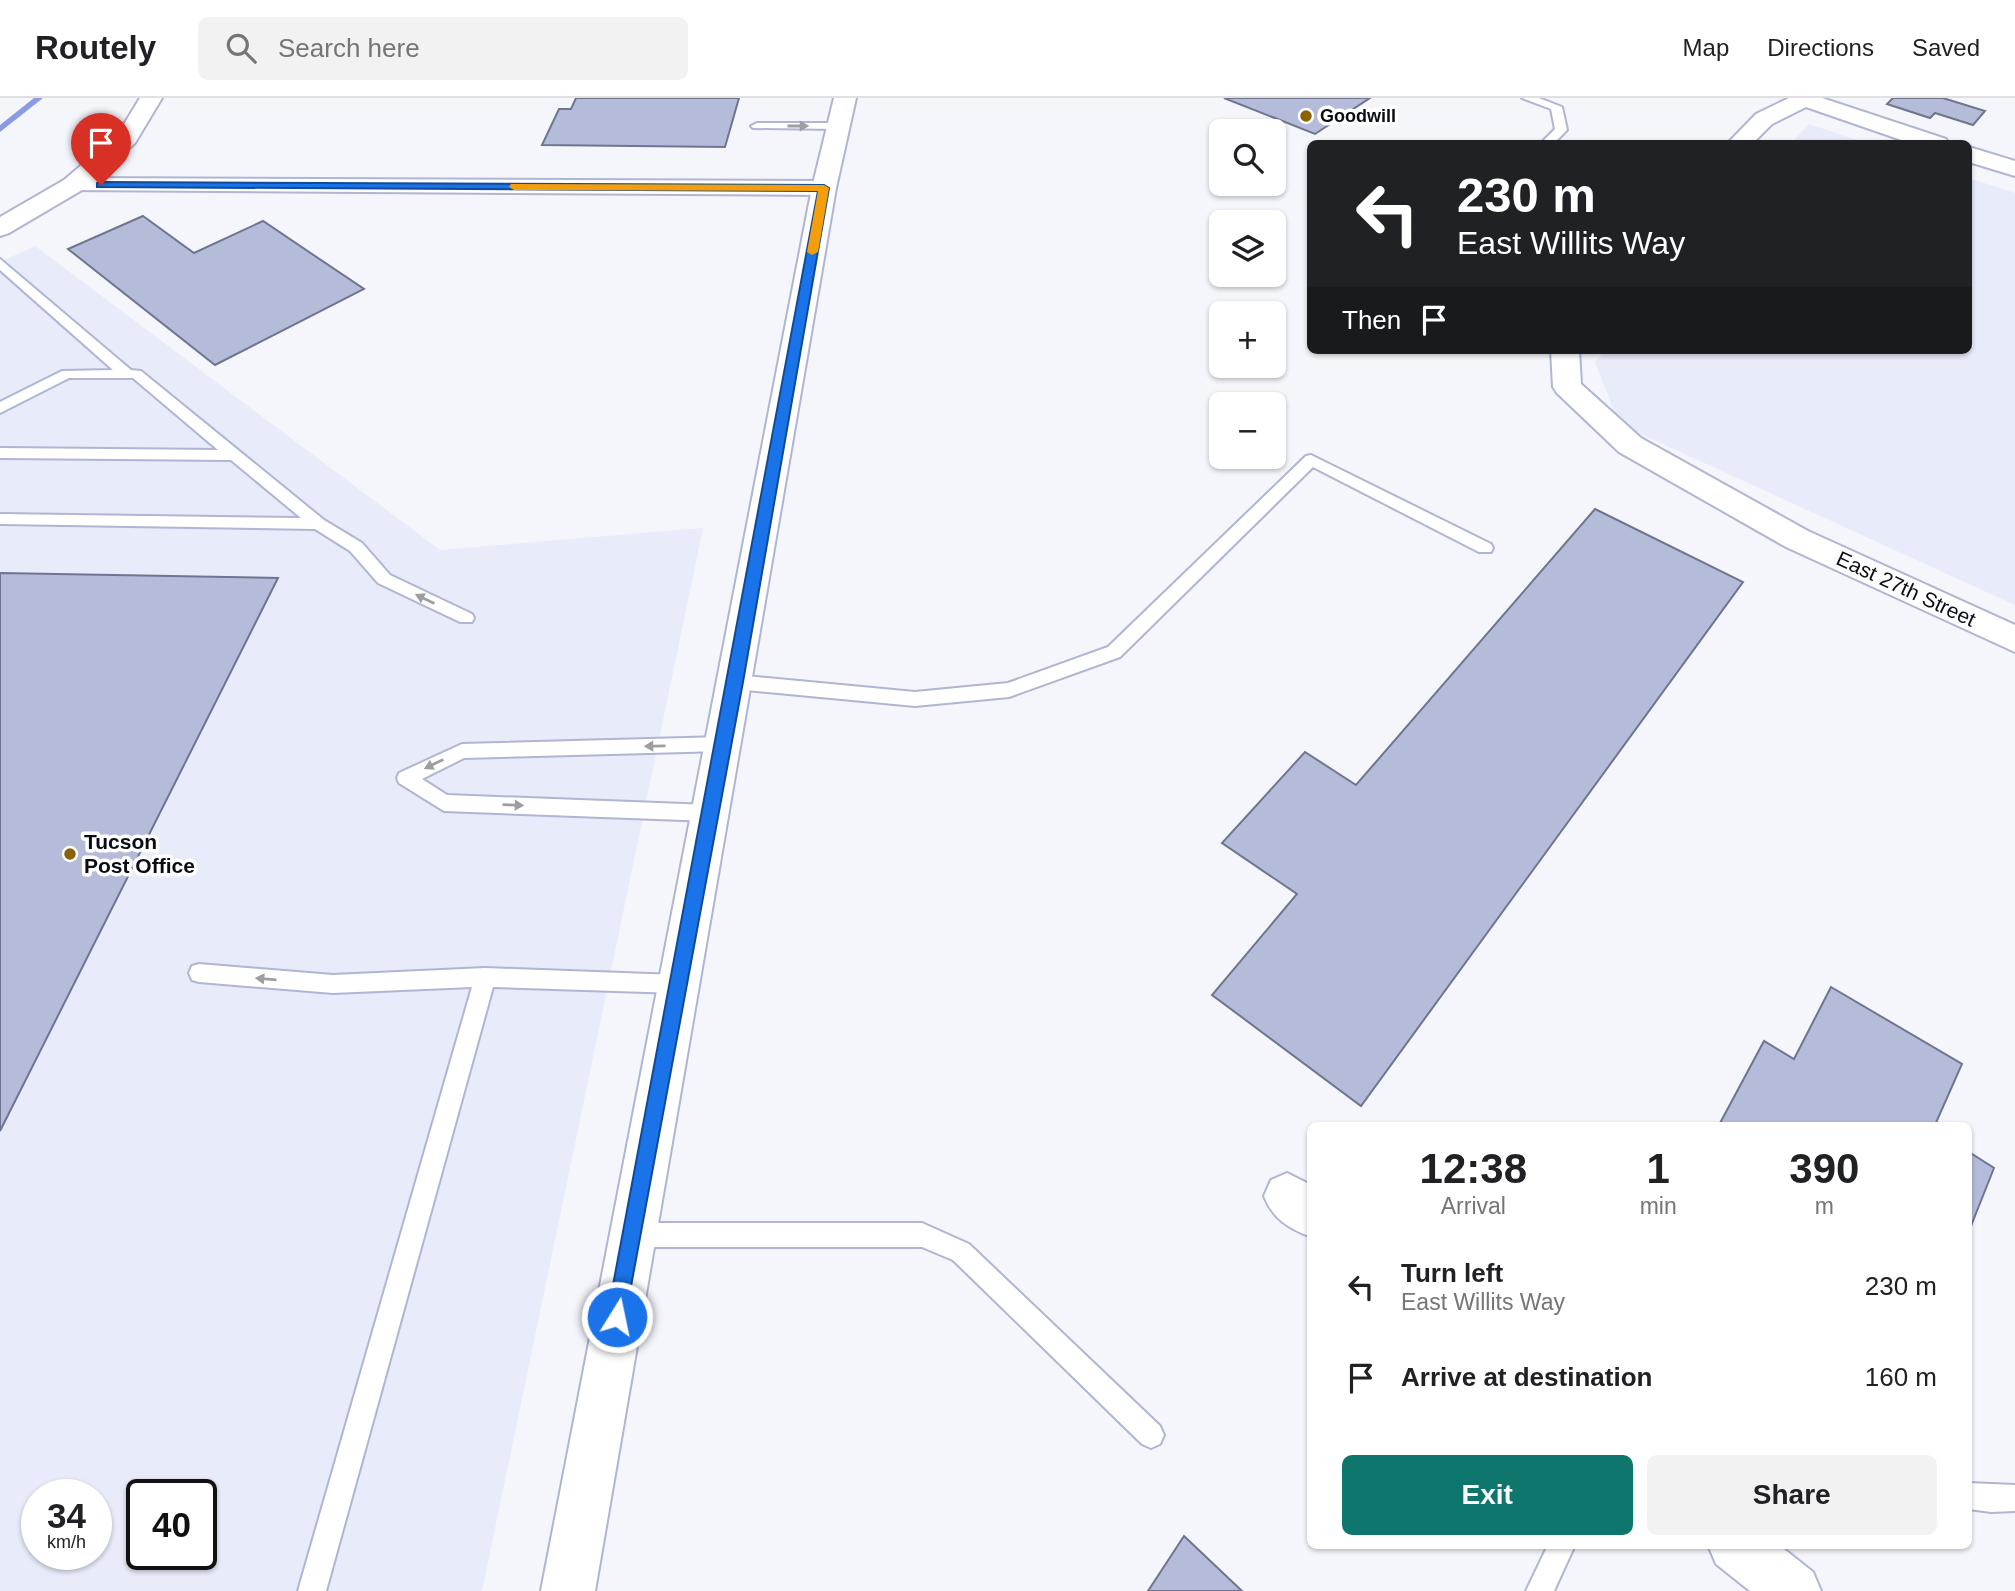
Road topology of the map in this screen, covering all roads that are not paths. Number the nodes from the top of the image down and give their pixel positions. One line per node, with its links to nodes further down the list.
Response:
1 (151, 98): 11 (street)
2 (1528, 98): 6 (lane)
3 (1807, 99): 7 (street); 8 (street)
4 (842, 112): 5 (lane, one-way to 4); 12 (street)
5 (757, 126)
6 (1550, 140)
7 (1742, 140)
8 (1926, 140)
9 (1972, 155): 10 (street)
10 (2015, 169)
11 (73, 185): 12 (street); 13 (street)
12 (824, 188): 25 (street)
13 (0, 228)
14 (0, 263): 16 (lane)
15 (1564, 354): 24 (street, East 27th Street)
16 (127, 374): 17 (lane); 19 (lane)
17 (0, 408)
18 (0, 453): 19 (lane)
19 (236, 455): 21 (lane)
20 (0, 519): 21 (lane)
21 (318, 524): 23 (lane, one-way to 21)
22 (1485, 548): 25 (lane)
23 (466, 618)
24 (2015, 639)
25 (735, 682): 26 (street)
26 (723, 744): 27 (street); 27 (lane, one-way to 27)
27 (710, 814): 30 (street)
28 (199, 973): 29 (lane, one-way to 28)
29 (485, 977): 30 (lane); 37 (lane)
30 (677, 984): 31 (street)
31 (631, 1235): 32 (lane); 38 (street)
32 (1151, 1435)
33 (1972, 1496): 34 (lane)
34 (2015, 1498)
35 (1560, 1549): 39 (lane)
36 (1740, 1549): 40 (street)
37 (312, 1591)
38 (568, 1591)
39 (1540, 1591)
40 (1794, 1591)

